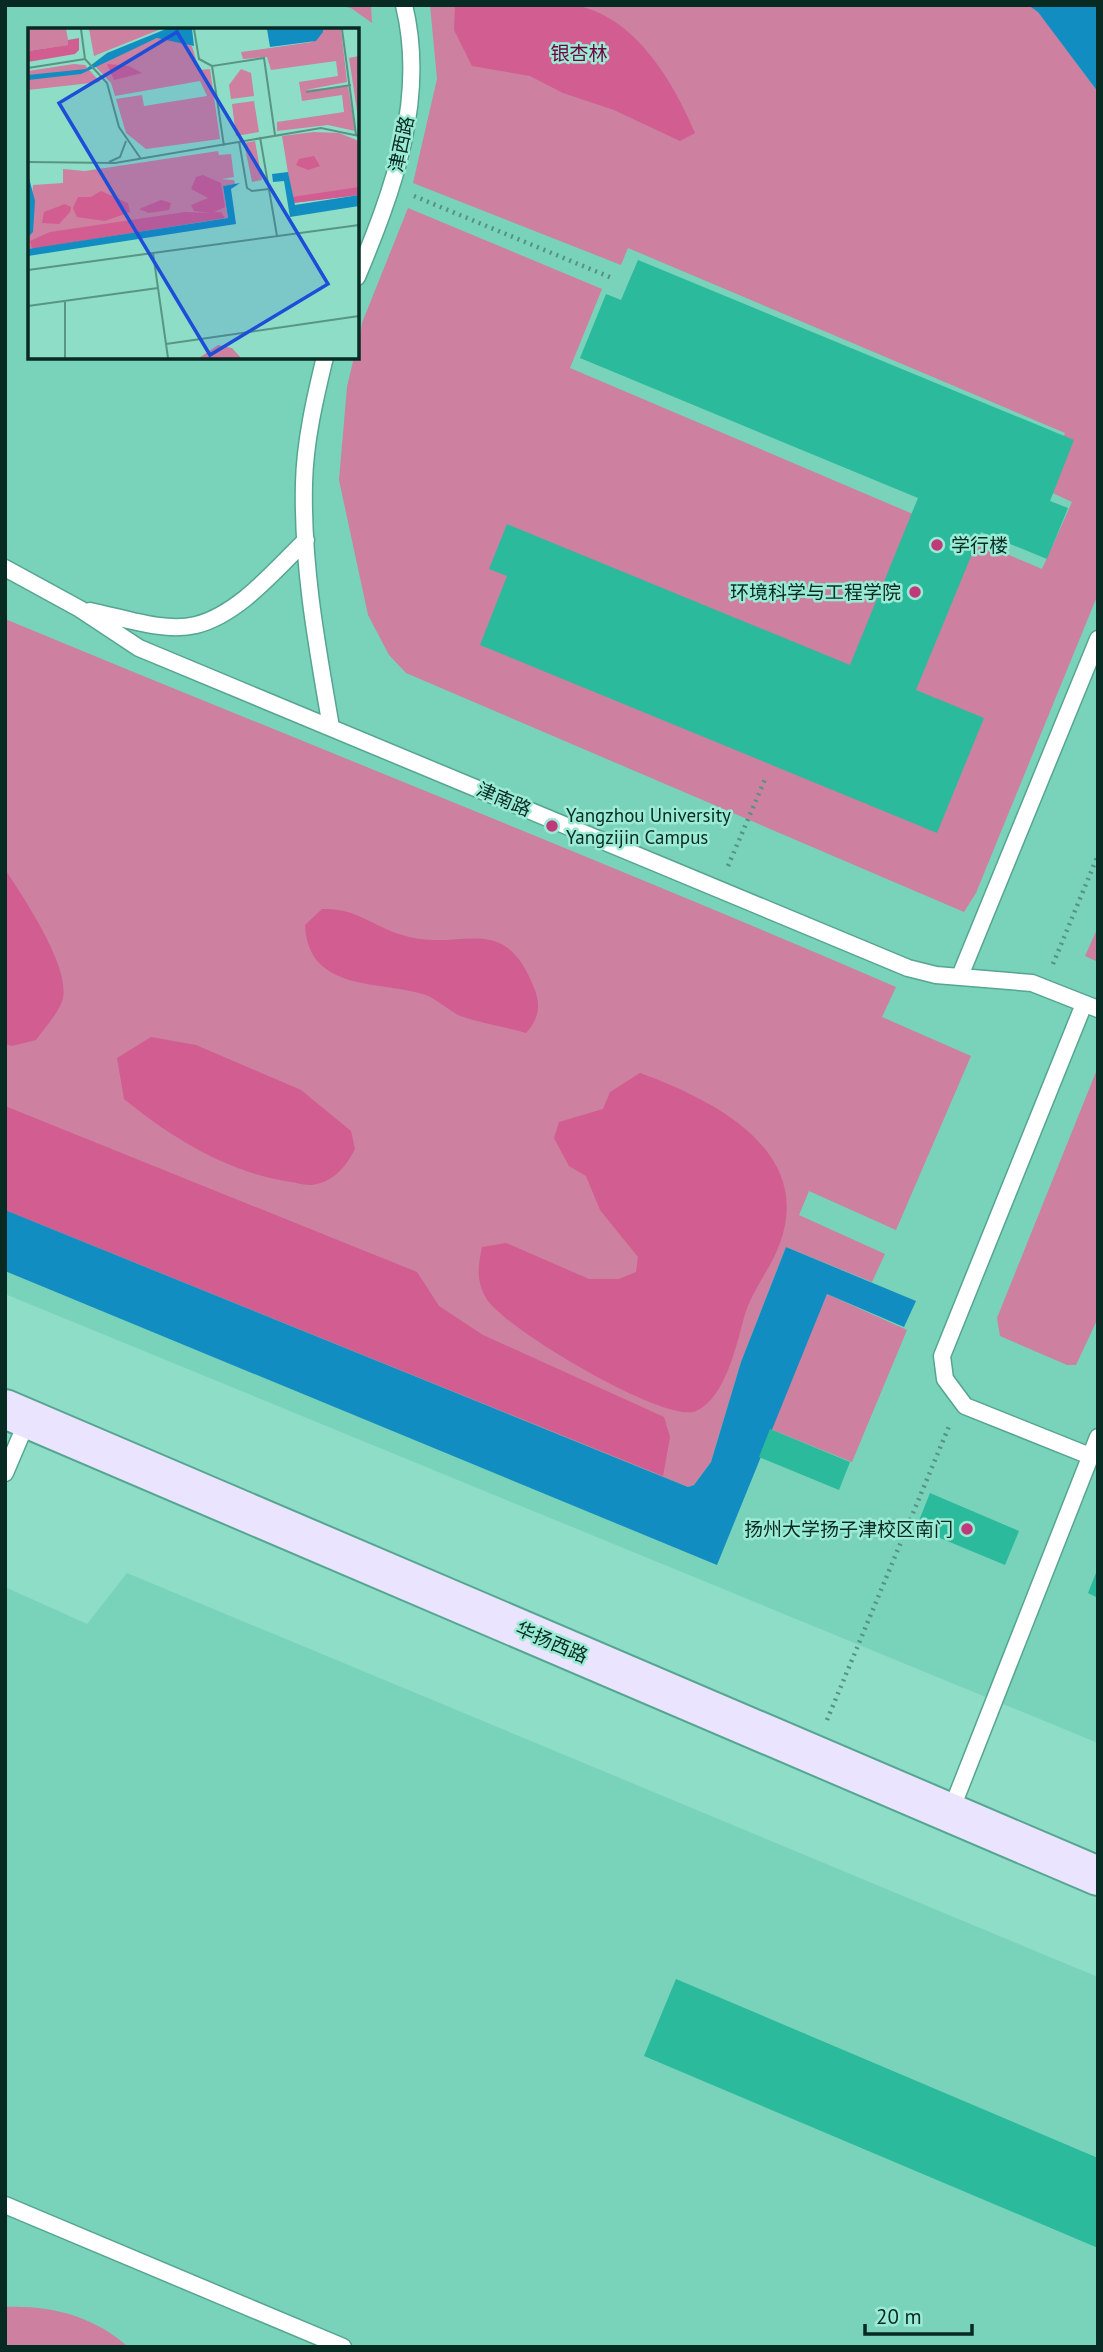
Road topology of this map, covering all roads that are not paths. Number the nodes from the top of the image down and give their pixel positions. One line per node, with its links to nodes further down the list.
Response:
1 (404, 5): 2 (lane, 津西路)
2 (359, 271)
3 (325, 359): 4 (lane)
4 (306, 540): 6 (lane); 8 (lane)
5 (5, 568): 6 (lane, 津南路)
6 (80, 609): 8 (lane, 津南路)
7 (1098, 639): 9 (lane)
8 (331, 727): 9 (lane, 津南路)
9 (960, 976): 10 (lane, 津南路)
10 (1091, 1007): 13 (lane)
11 (17, 1414): 14 (lane); 15 (main road, 华扬西路)
12 (1098, 1437): 13 (lane)
13 (1090, 1456): 15 (lane)
14 (5, 1473)
15 (950, 1813): 16 (main road, 华扬西路)
16 (1098, 1876)
17 (5, 2205): 18 (lane)
18 (343, 2347)

